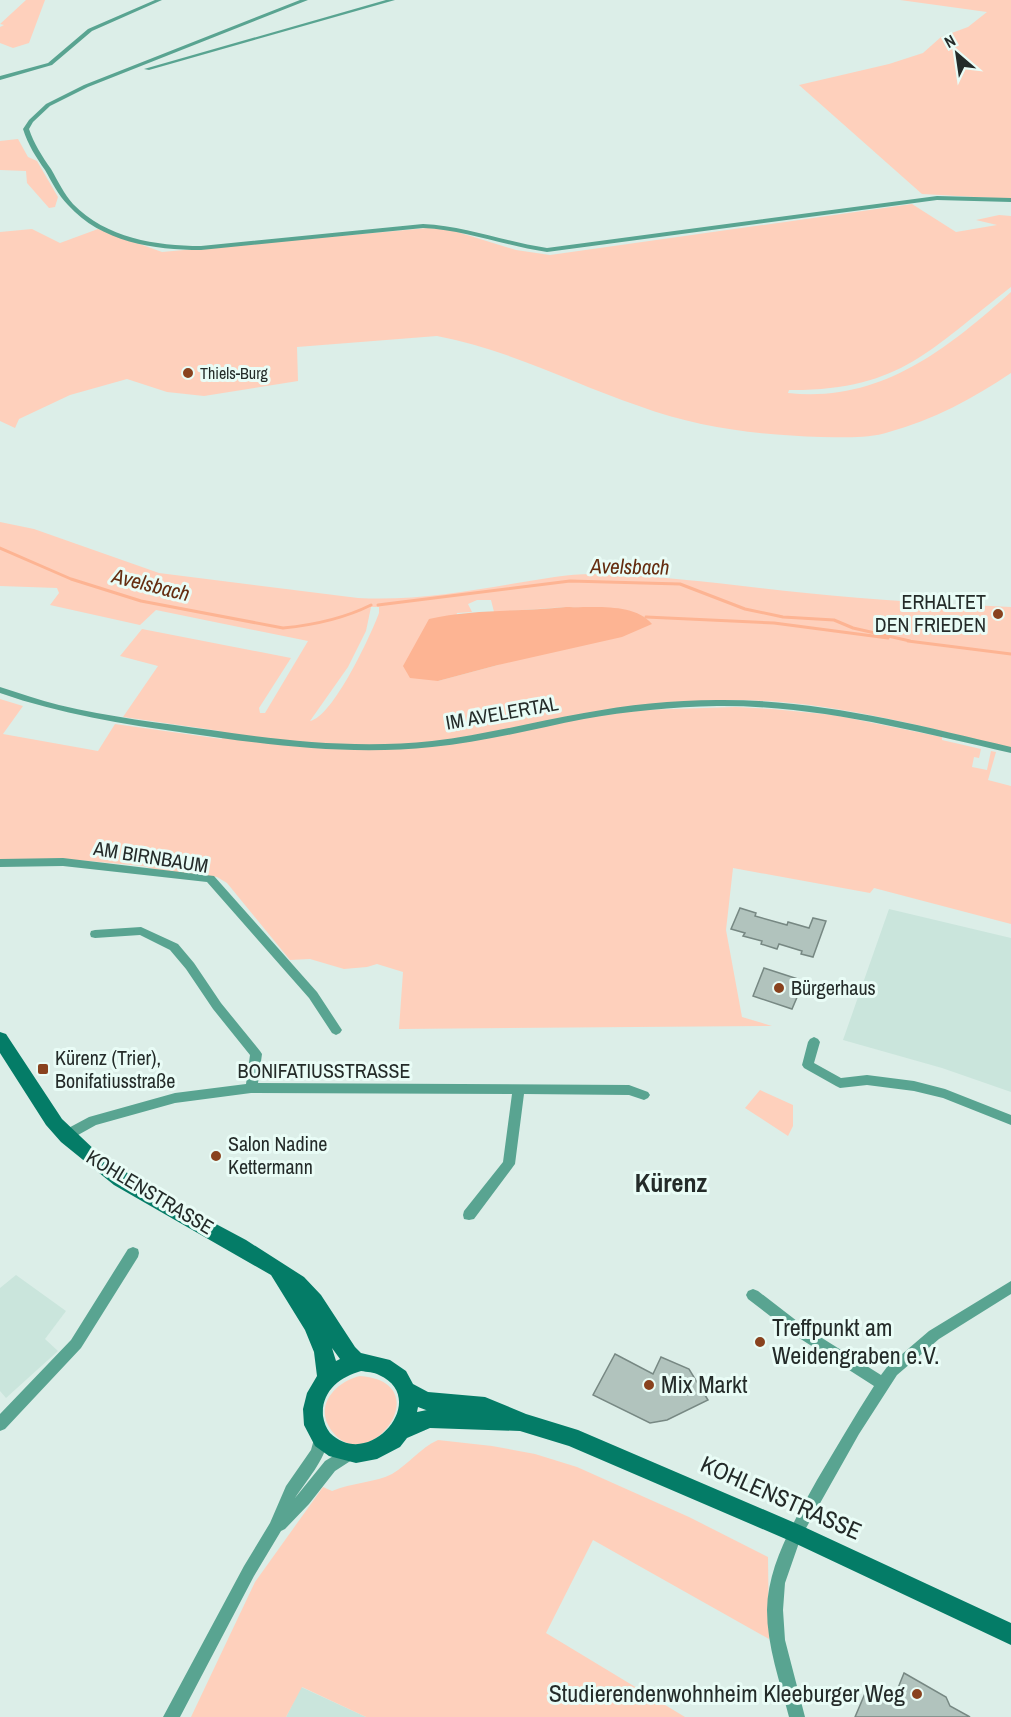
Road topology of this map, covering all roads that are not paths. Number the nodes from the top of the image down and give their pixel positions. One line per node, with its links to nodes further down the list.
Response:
1 (159, 0): 4 (street)
2 (305, 0): 5 (street)
3 (392, 0): 5 (street)
4 (0, 78)
5 (86, 86): 6 (street)
6 (1011, 200)
7 (0, 690): 8 (street, IM AVELERTAL)
8 (1011, 750)
9 (0, 862): 11 (street, AM BIRNBAUM)
10 (95, 934): 14 (street)
11 (336, 1030)
12 (814, 1042): 17 (street)
13 (2, 1045): 18 (main road, KOHLENSTRASSE)
14 (251, 1088): 15 (street, BONIFATIUSSTRASSE); 18 (street, BONIFATIUSSTRASSE)
15 (519, 1090): 16 (street, BONIFATIUSSTRASSE); 19 (street)
16 (644, 1095)
17 (1011, 1120)
18 (65, 1136): 21 (main road, KOHLENSTRASSE)
19 (469, 1215)
20 (133, 1253): 29 (street)
21 (276, 1268): 24 (main road, KOHLENSTRASSE); 25 (main road, KOHLENSTRASSE)
22 (1011, 1287): 26 (street)
23 (753, 1295): 26 (street)
24 (357, 1362): 25 (main road); 27 (main road, KOHLENSTRASSE)
25 (327, 1377): 31 (main road)
26 (883, 1384): 34 (street)
27 (407, 1391): 28 (main road, KOHLENSTRASSE); 30 (main road)
28 (525, 1423): 30 (main road, KOHLENSTRASSE); 34 (main road, KOHLENSTRASSE)
29 (0, 1424)
30 (402, 1430): 32 (main road, KOHLENSTRASSE)
31 (321, 1437): 32 (main road); 33 (street)
32 (351, 1453): 33 (street)
33 (275, 1528): 36 (street)
34 (795, 1533): 35 (main road, KOHLENSTRASSE); 37 (street)
35 (1011, 1634)
36 (171, 1717)
37 (797, 1717)

